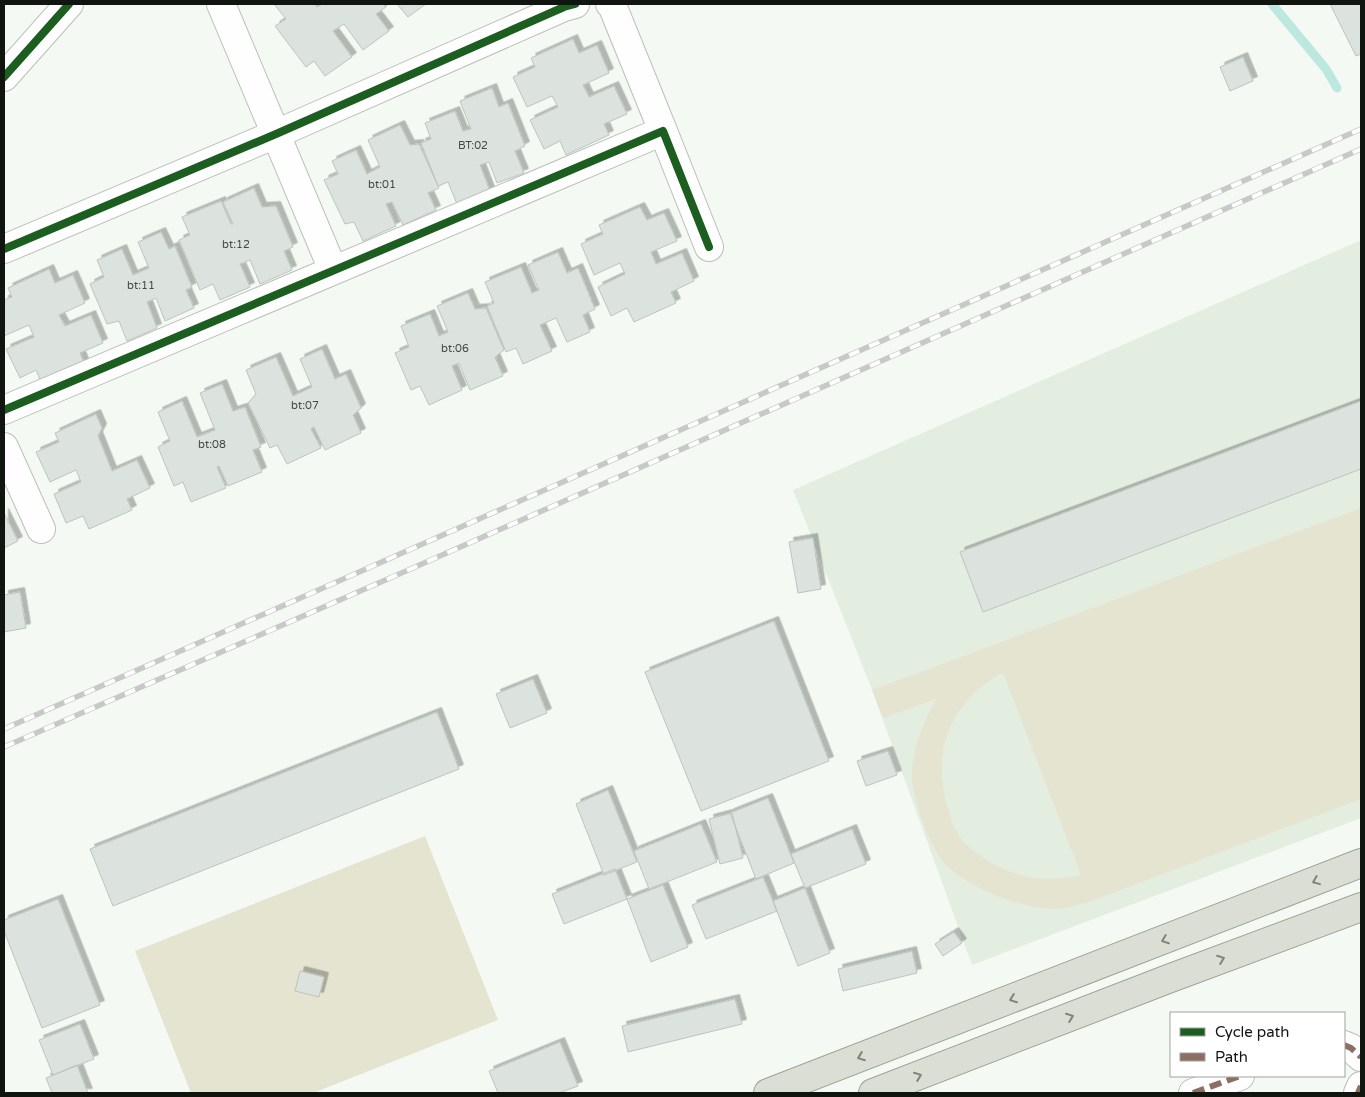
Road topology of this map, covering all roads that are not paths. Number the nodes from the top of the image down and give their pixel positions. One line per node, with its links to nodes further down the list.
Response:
1 (68, 4): 5 (street)
2 (221, 4): 7 (street)
3 (575, 4): 7 (street)
4 (610, 4): 6 (street)
5 (4, 77)
6 (663, 130): 8 (street); 10 (street)
7 (276, 134): 9 (street); 10 (street)
8 (709, 247)
9 (4, 249)
10 (333, 270): 11 (street)
11 (4, 410)
12 (4, 447): 13 (street)
13 (41, 529)
14 (1361, 863): 20 (highway, one-way to 20)
15 (1361, 907): 21 (highway, one-way to 15)
16 (1345, 1045): 17 (street)
17 (1361, 1057)
18 (1237, 1077): 22 (street)
19 (1361, 1086): 23 (street)
20 (768, 1093)
21 (873, 1093)
22 (1193, 1093)
23 (1358, 1093)

